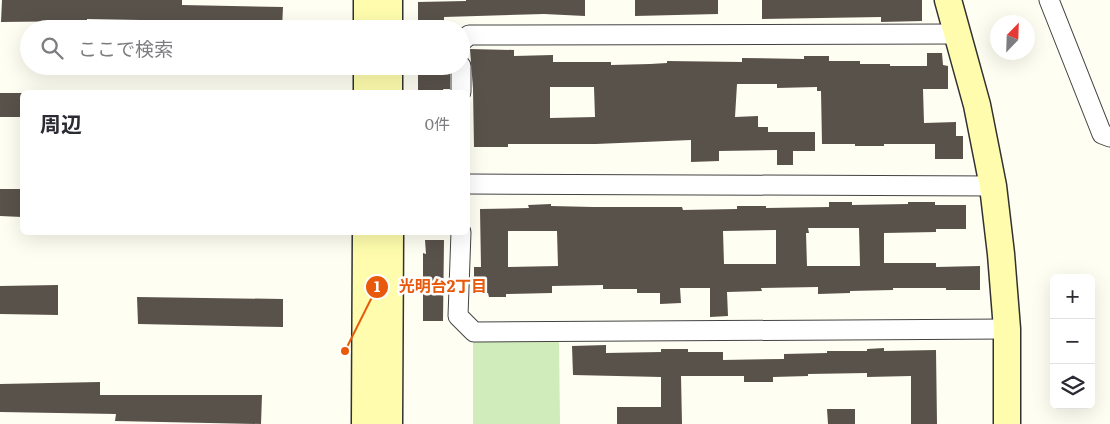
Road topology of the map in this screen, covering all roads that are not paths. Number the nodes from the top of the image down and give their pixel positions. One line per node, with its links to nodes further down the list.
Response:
1 (367, 0): 5 (street)
2 (389, 0): 6 (street)
3 (948, 0): 7 (street)
4 (1049, 0): 15 (street)
5 (367, 20)
6 (389, 20)
7 (957, 34): 8 (street); 17 (street)
8 (470, 35)
9 (367, 75): 12 (street)
10 (389, 75): 13 (street)
11 (461, 75): 14 (street)
12 (367, 90)
13 (389, 90)
14 (461, 90)
15 (1110, 137)
16 (470, 184): 17 (street)
17 (993, 186): 21 (street)
18 (366, 235): 22 (street)
19 (390, 235): 23 (street)
20 (461, 235): 21 (street)
21 (1007, 329): 24 (street)
22 (365, 424)
23 (389, 424)
24 (1007, 424)

